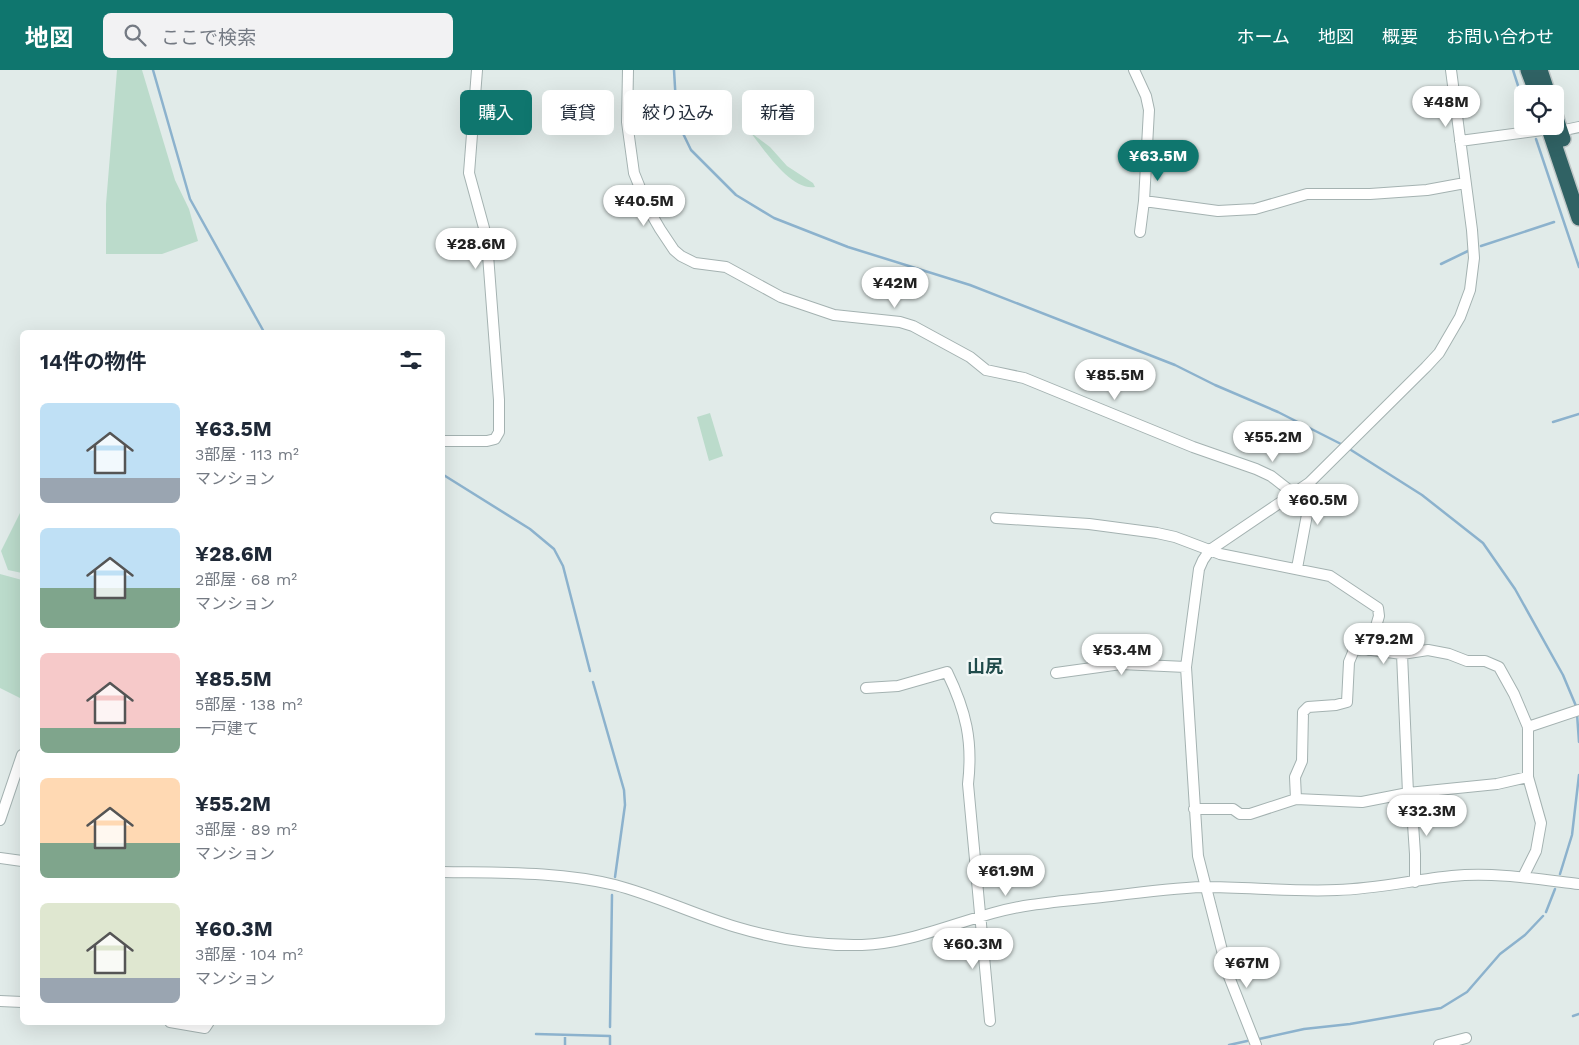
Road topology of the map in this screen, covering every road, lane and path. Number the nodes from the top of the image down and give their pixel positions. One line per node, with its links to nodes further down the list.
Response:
1 (477, 70): 20 (street)
2 (628, 70): 22 (street)
3 (1134, 70): 17 (street)
4 (1451, 70): 14 (street)
5 (1528, 70): 7 (highway)
6 (1540, 70): 8 (highway)
7 (1534, 85)
8 (1545, 85)
9 (1579, 127): 10 (street)
10 (1564, 128)
11 (1514, 134): 14 (street)
12 (1555, 135): 18 (highway)
13 (1556, 135): 16 (highway)
14 (1460, 141): 15 (street)
15 (1465, 183): 17 (street); 21 (street)
16 (1579, 187)
17 (1144, 201): 19 (street)
18 (1579, 218)
19 (1140, 232)
20 (445, 441)
21 (1308, 483): 22 (street); 25 (street)
22 (1294, 494): 24 (street)
23 (996, 518): 24 (street)
24 (1210, 550): 25 (street); 28 (street)
25 (1297, 568): 26 (street)
26 (1369, 650): 27 (street); 36 (street)
27 (1402, 654): 32 (street); 35 (street)
28 (1186, 667): 29 (street); 37 (street)
29 (1056, 673)
30 (866, 688): 46 (street)
31 (1579, 710): 32 (street)
32 (1528, 726): 34 (street)
33 (20, 760): 38 (street)
34 (1528, 777): 35 (street); 42 (street)
35 (1409, 794): 36 (street); 43 (street)
36 (1296, 799): 37 (street)
37 (1194, 809): 45 (street)
38 (0, 820)
39 (0, 858): 40 (street)
40 (20, 861)
41 (445, 872): 46 (street)
42 (1523, 877): 43 (street); 44 (street)
43 (1415, 882): 45 (street)
44 (1579, 884)
45 (1204, 887): 46 (street); 53 (street)
46 (980, 916): 49 (street)
47 (0, 1001): 48 (street)
48 (20, 1002)
49 (990, 1021)
50 (188, 1025): 51 (street)
51 (207, 1025)
52 (1466, 1038): 54 (street)
53 (1256, 1045)
54 (1439, 1045)

